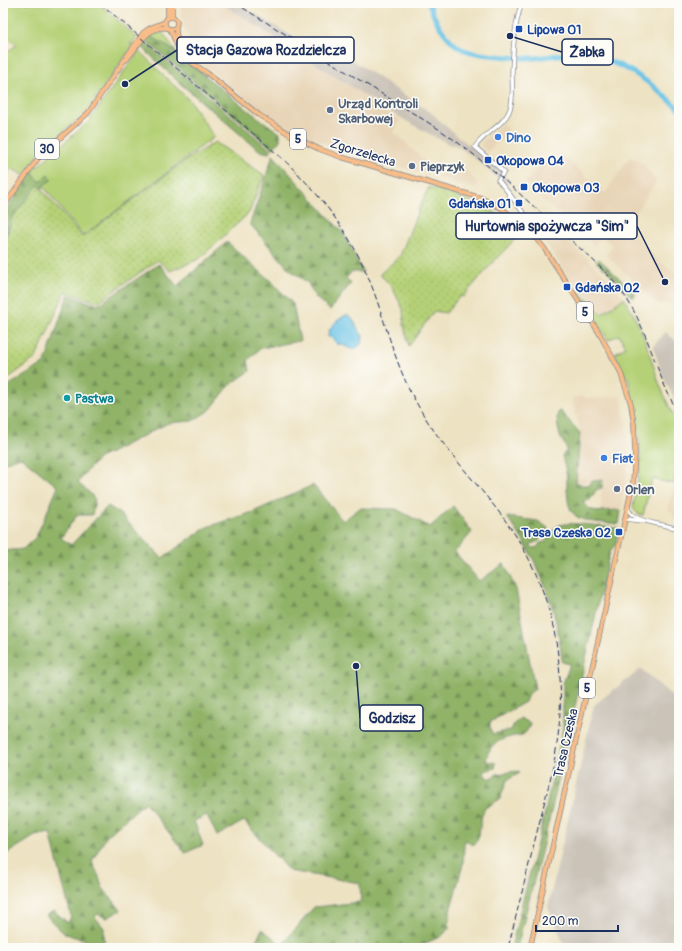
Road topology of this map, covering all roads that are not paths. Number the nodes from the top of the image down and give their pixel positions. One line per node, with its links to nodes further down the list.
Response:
1 (168, 3): 6 (main road, 5)
2 (172, 3): 5 (main road, 5)
3 (526, 3): 4 (street)
4 (521, 5): 11 (street)
5 (174, 18): 6 (main road); 7 (main road, 5)
6 (166, 20): 8 (main road, 5); 10 (main road, 30)
7 (176, 27): 8 (main road); 9 (main road, Zgorzelecka / 5)
8 (169, 29): 9 (main road, Zgorzelecka / 5); 10 (main road, 30)
9 (191, 62): 13 (main road, Zgorzelecka / 5)
10 (121, 66): 12 (main road, 30)
11 (510, 195): 13 (street); 14 (street)
12 (3, 207)
13 (501, 208): 14 (main road, Zgorzelecka / 5)
14 (538, 239): 15 (main road, 5)
15 (628, 508): 16 (street); 17 (main road, 5)
16 (636, 518): 17 (street); 18 (street)
17 (626, 519): 18 (street); 20 (main road, Trasa Czeska / 5)
18 (645, 521): 19 (street)
19 (679, 529)
20 (530, 948)

